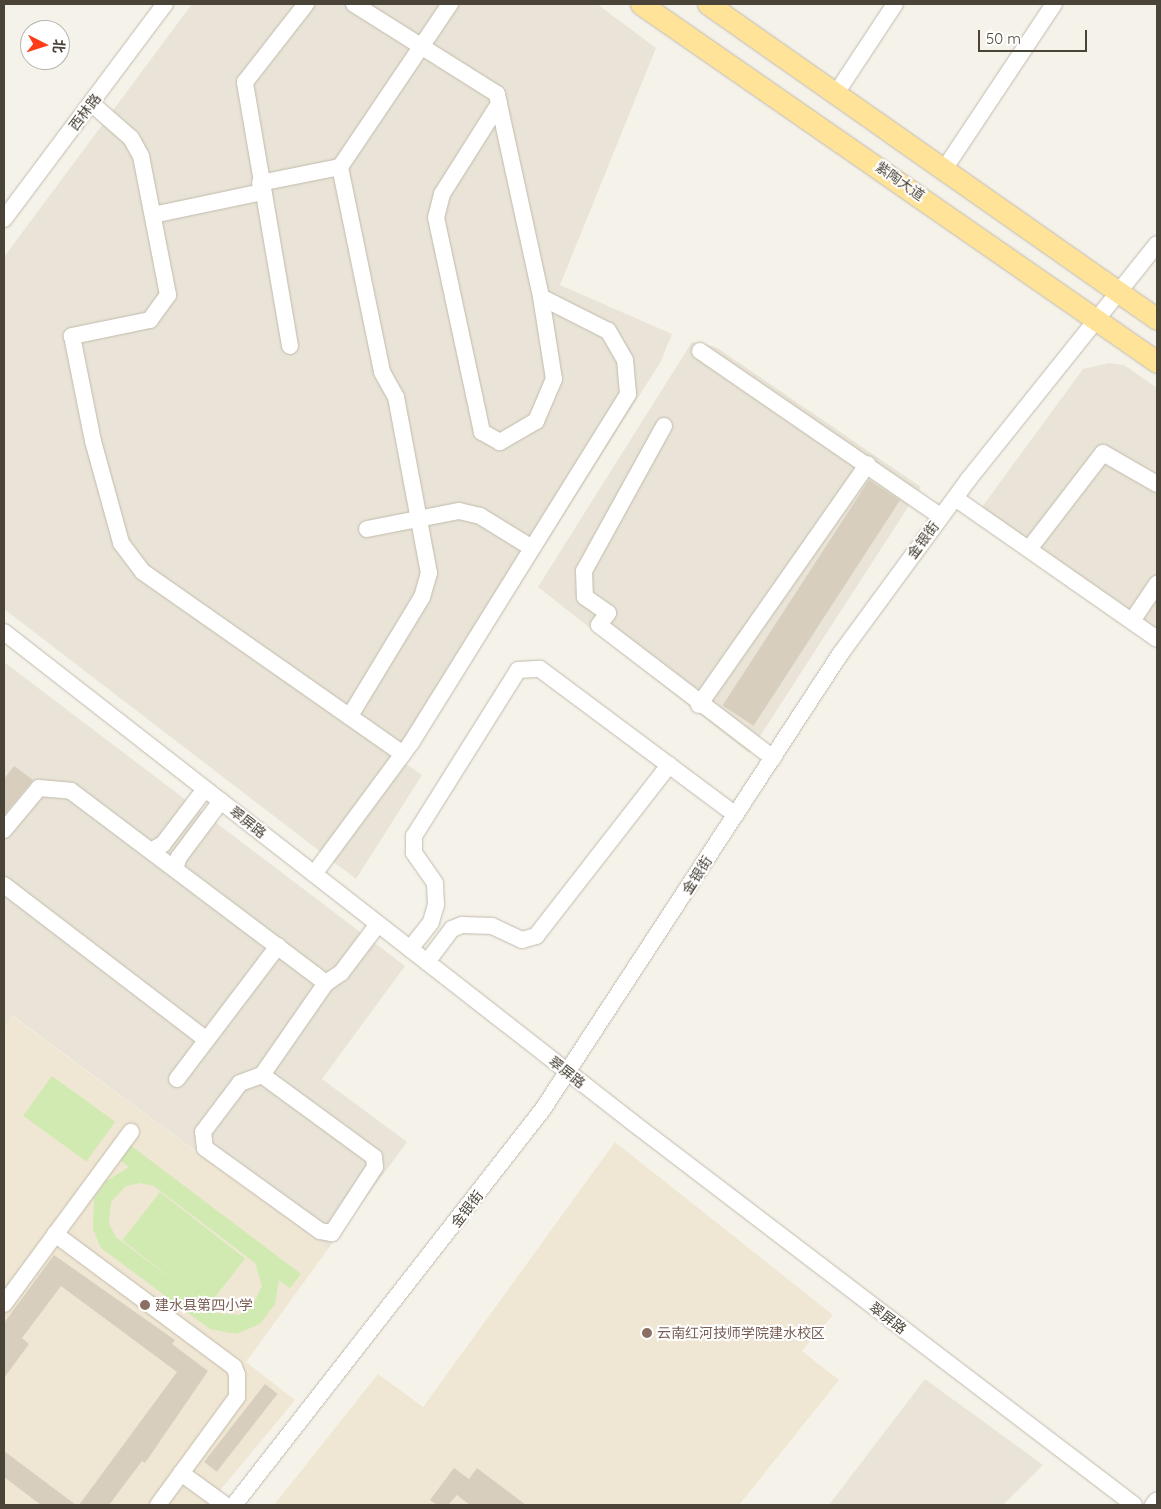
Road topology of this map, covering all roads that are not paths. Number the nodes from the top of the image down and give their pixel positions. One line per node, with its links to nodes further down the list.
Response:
1 (165, 4): 11 (street, 西林路)
2 (306, 4): 15 (street)
3 (354, 4): 9 (street)
4 (450, 4): 9 (street)
5 (641, 4): 21 (main road, 紫陶大道)
6 (708, 4): 10 (main road)
7 (895, 4): 10 (street)
8 (1054, 4): 14 (street)
9 (422, 45): 12 (street); 13 (street)
10 (837, 92): 14 (main road)
11 (91, 103): 16 (street); 17 (street, 西林路)
12 (499, 104): 20 (street); 20 (street)
13 (340, 167): 15 (street); 31 (street)
14 (945, 168): 19 (main road)
15 (261, 187): 16 (street); 23 (street)
16 (153, 215): 40 (street)
17 (4, 220)
18 (1157, 244): 19 (street, 金银街)
19 (1119, 291): 21 (street, 金银街); 22 (main road)
20 (541, 297): 33 (street)
21 (1097, 319): 25 (main road, 紫陶大道); 29 (street, 金银街)
22 (1157, 319)
23 (290, 346)
24 (700, 351): 27 (street)
25 (1157, 362)
26 (664, 426): 39 (street)
27 (868, 464): 30 (street); 39 (street)
28 (1157, 484): 34 (street)
29 (955, 498): 30 (street, 金银街); 34 (street)
30 (940, 516): 42 (street, 金银街)
31 (419, 519): 32 (street); 33 (street); 40 (street)
32 (367, 529)
33 (532, 548): 41 (street)
34 (1028, 549): 36 (street)
35 (1157, 584): 36 (street)
36 (1132, 621): 38 (street)
37 (4, 632): 44 (street, 翠屏路)
38 (1157, 638)
39 (699, 705): 42 (street)
40 (350, 716): 41 (street)
41 (403, 754): 50 (street)
42 (772, 758): 46 (street, 金银街)
43 (669, 765): 46 (street); 54 (street); 55 (street)
44 (205, 789): 45 (street, 翠屏路); 48 (street)
45 (221, 801): 49 (street); 50 (street, 翠屏路)
46 (736, 815): 58 (street, 金银街)
47 (4, 830): 48 (street)
48 (152, 852): 49 (street)
49 (175, 869): 53 (street)
50 (314, 874): 52 (street, 翠屏路)
51 (4, 885): 57 (street)
52 (378, 924): 54 (street, 翠屏路); 56 (street)
53 (278, 946): 56 (street); 57 (street)
54 (410, 949): 55 (street, 翠屏路)
55 (427, 962): 58 (street, 翠屏路)
56 (326, 983): 59 (street)
57 (207, 1040): 60 (street)
58 (568, 1073): 68 (street, 金银街); 69 (street, 翠屏路)
59 (262, 1075): 59 (street)
60 (177, 1079)
61 (131, 1132): 62 (street)
62 (55, 1234): 63 (street); 64 (street)
63 (4, 1304)
64 (182, 1473): 66 (street); 67 (street)
65 (1157, 1500): 70 (street)
66 (158, 1505)
67 (225, 1505)
68 (234, 1505)
69 (1134, 1505)
70 (1153, 1505)

